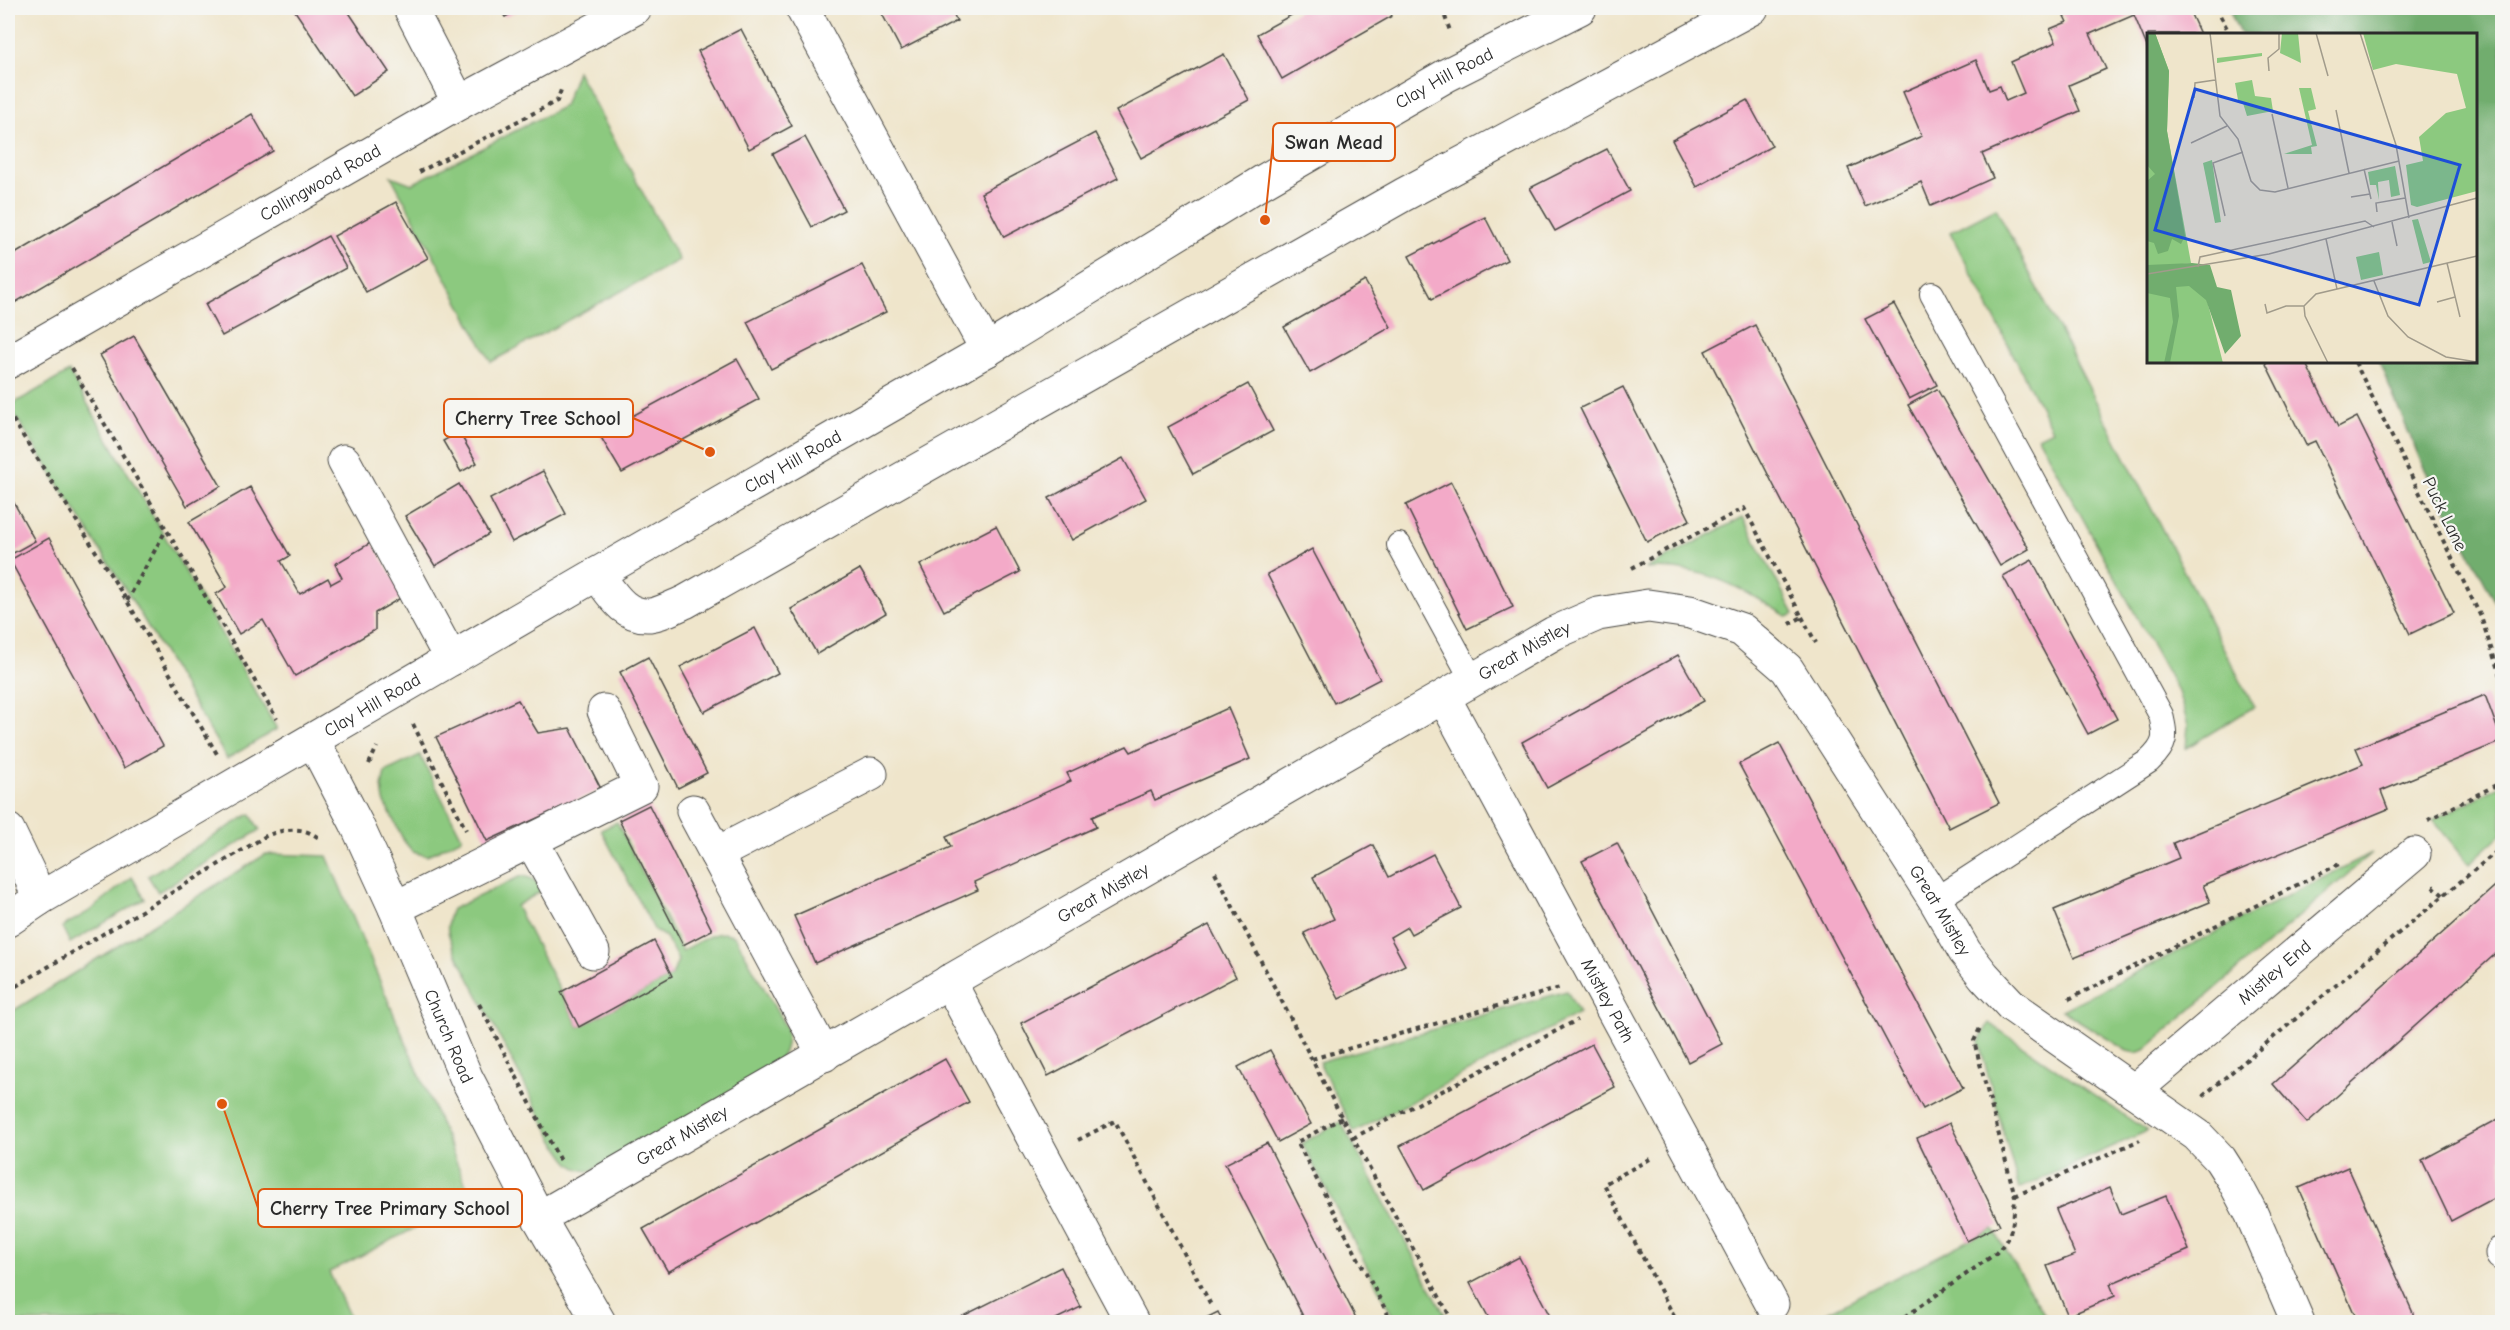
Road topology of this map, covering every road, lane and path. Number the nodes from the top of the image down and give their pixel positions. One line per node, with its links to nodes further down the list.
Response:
1 (410, 8): 10 (street)
2 (635, 8): 10 (street, Collingwood Road)
3 (802, 8): 12 (street)
4 (1442, 8): 9 (path)
5 (1580, 8): 12 (street, Clay Hill Road)
6 (1752, 8): 20 (street)
7 (2216, 8): 8 (path)
8 (2229, 33)
9 (1452, 36)
10 (459, 103): 13 (street, Collingwood Road)
11 (1932, 294): 50 (lane)
12 (987, 350): 20 (street, Clay Hill Road)
13 (8, 362)
14 (2355, 363): 26 (path, Puck Lane)
15 (62, 372): 18 (path)
16 (8, 412): 21 (path)
17 (344, 461): 24 (street)
18 (166, 529): 21 (path); 30 (path)
19 (1400, 545): 25 (lane)
20 (597, 574): 24 (street, Clay Hill Road)
21 (126, 601): 33 (path)
22 (1802, 617): 23 (path)
23 (1819, 649)
24 (451, 660): 31 (street, Clay Hill Road)
25 (1473, 681): 27 (street, Great Mistley); 50 (street, Great Mistley)
26 (2502, 682)
27 (1444, 698): 54 (street, Great Mistley); 73 (street, Mistley Path)
28 (604, 711): 41 (street)
29 (409, 716): 39 (path)
30 (277, 720)
31 (313, 740): 49 (street, Clay Hill Road); 51 (street, Church Road)
32 (380, 741): 34 (path)
33 (218, 754)
34 (369, 771)
35 (871, 774): 44 (street)
36 (2502, 782): 40 (path)
37 (693, 811): 44 (street)
38 (8, 830): 49 (street)
39 (470, 838)
40 (2417, 838): 63 (street, Mistley End)
41 (531, 840): 51 (street); 53 (street)
42 (325, 843): 56 (path)
43 (2502, 847): 64 (path)
44 (717, 854): 61 (street)
45 (2348, 860): 58 (path)
46 (1226, 866): 47 (path)
47 (1215, 872): 48 (path); 62 (path)
48 (1205, 878)
49 (39, 899): 52 (street, Clay Hill Road)
50 (1935, 900): 63 (street, Great Mistley)
51 (395, 908): 72 (street, Church Road)
52 (8, 920)
53 (593, 952)
54 (949, 981): 61 (street, Great Mistley); 76 (street)
55 (1570, 986): 62 (path)
56 (8, 991)
57 (474, 995): 70 (path)
58 (2060, 1004)
59 (1586, 1015): 67 (path)
60 (1982, 1023): 71 (path)
61 (824, 1055): 70 (street, Great Mistley)
62 (1312, 1059): 65 (path)
63 (2134, 1090): 81 (street, Great Mistley)
64 (2202, 1097)
65 (1342, 1118): 67 (path); 77 (path)
66 (2145, 1137): 71 (path)
67 (1353, 1138): 78 (path)
68 (1073, 1142): 74 (path)
69 (1658, 1155): 79 (path)
70 (578, 1195): 72 (street, Great Mistley)
71 (2015, 1196): 80 (path)
72 (539, 1218): 75 (street, Church Road)
73 (1772, 1304)
74 (1211, 1305)
75 (599, 1323)
76 (1132, 1323)
77 (1392, 1323)
78 (1453, 1323)
79 (1677, 1323)
80 (1898, 1323)
81 (2298, 1323)

